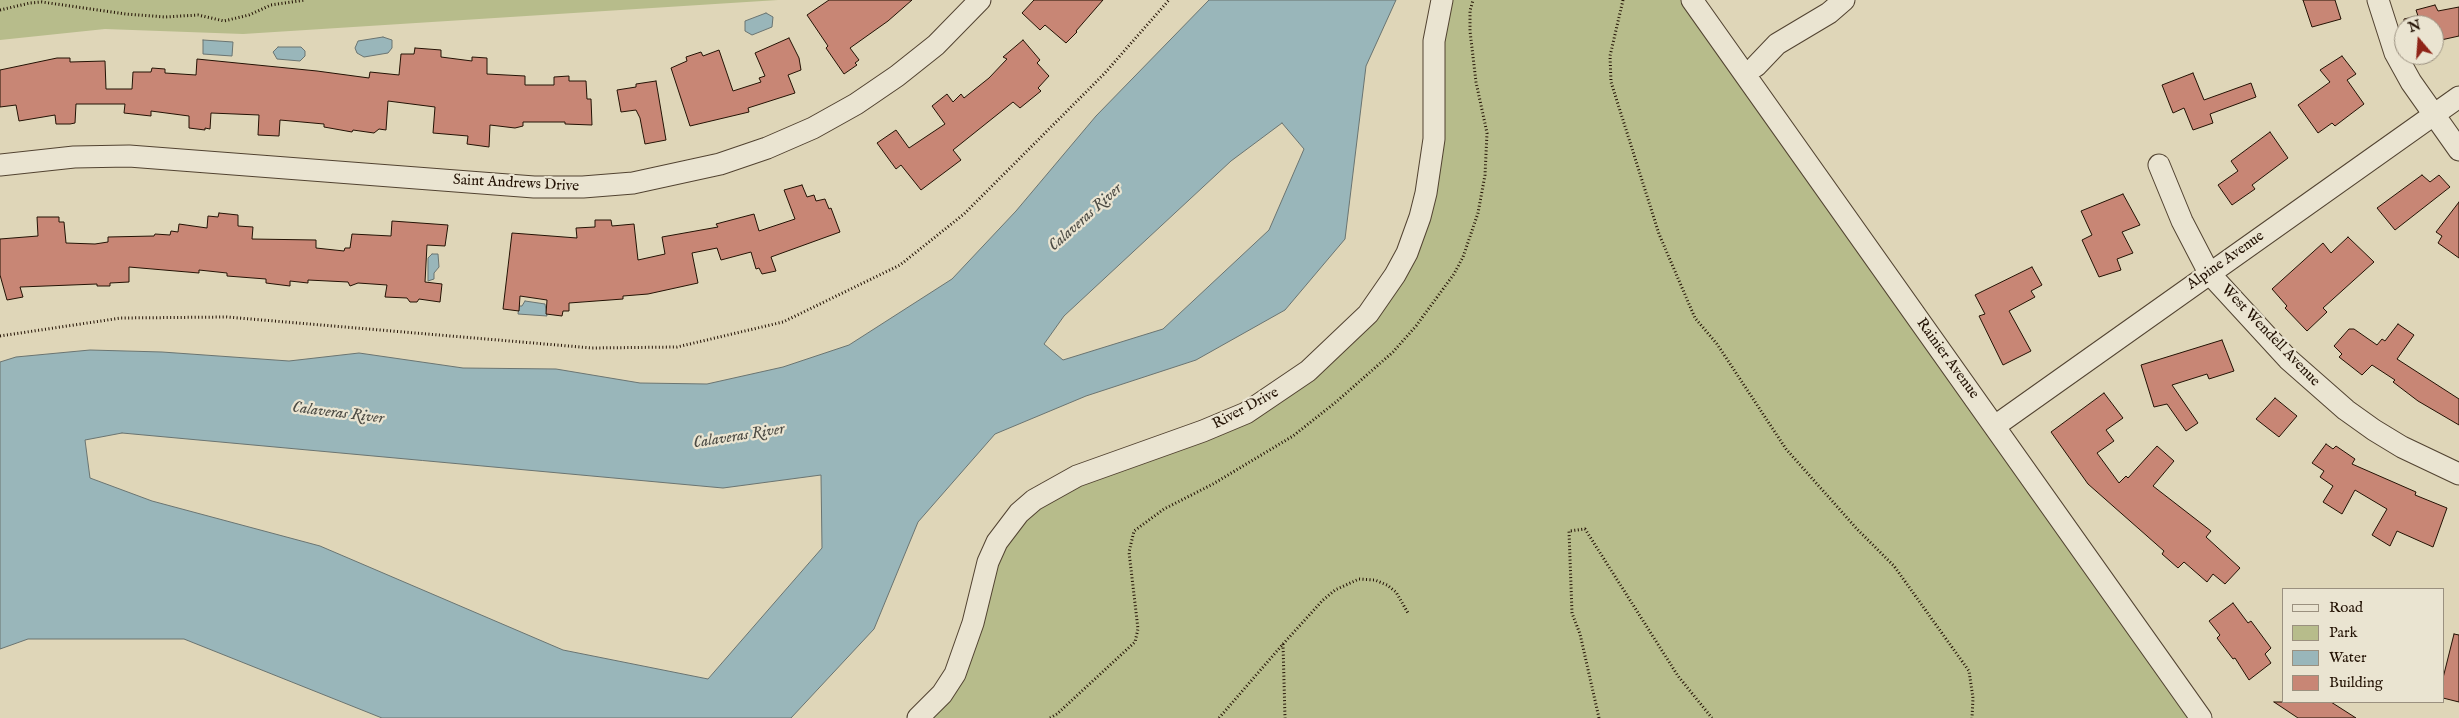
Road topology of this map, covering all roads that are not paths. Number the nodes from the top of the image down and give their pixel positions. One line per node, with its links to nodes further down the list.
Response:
1 (980, 0): 10 (street, Saint Andrews Drive)
2 (1442, 0): 15 (street, River Drive)
3 (1692, 0): 13 (street, Rainier Avenue)
4 (1844, 0): 6 (street)
5 (2378, 0): 8 (street)
6 (1756, 66)
7 (2459, 97): 8 (street, Alpine Avenue)
8 (2433, 115): 9 (street); 12 (street, Alpine Avenue)
9 (2459, 150)
10 (0, 165)
11 (2159, 165): 12 (street, West Wendell Avenue)
12 (2209, 273): 13 (street, Alpine Avenue); 14 (street, West Wendell Avenue)
13 (1995, 426): 16 (street, Rainier Avenue)
14 (2459, 474)
15 (918, 718)
16 (2201, 718)

